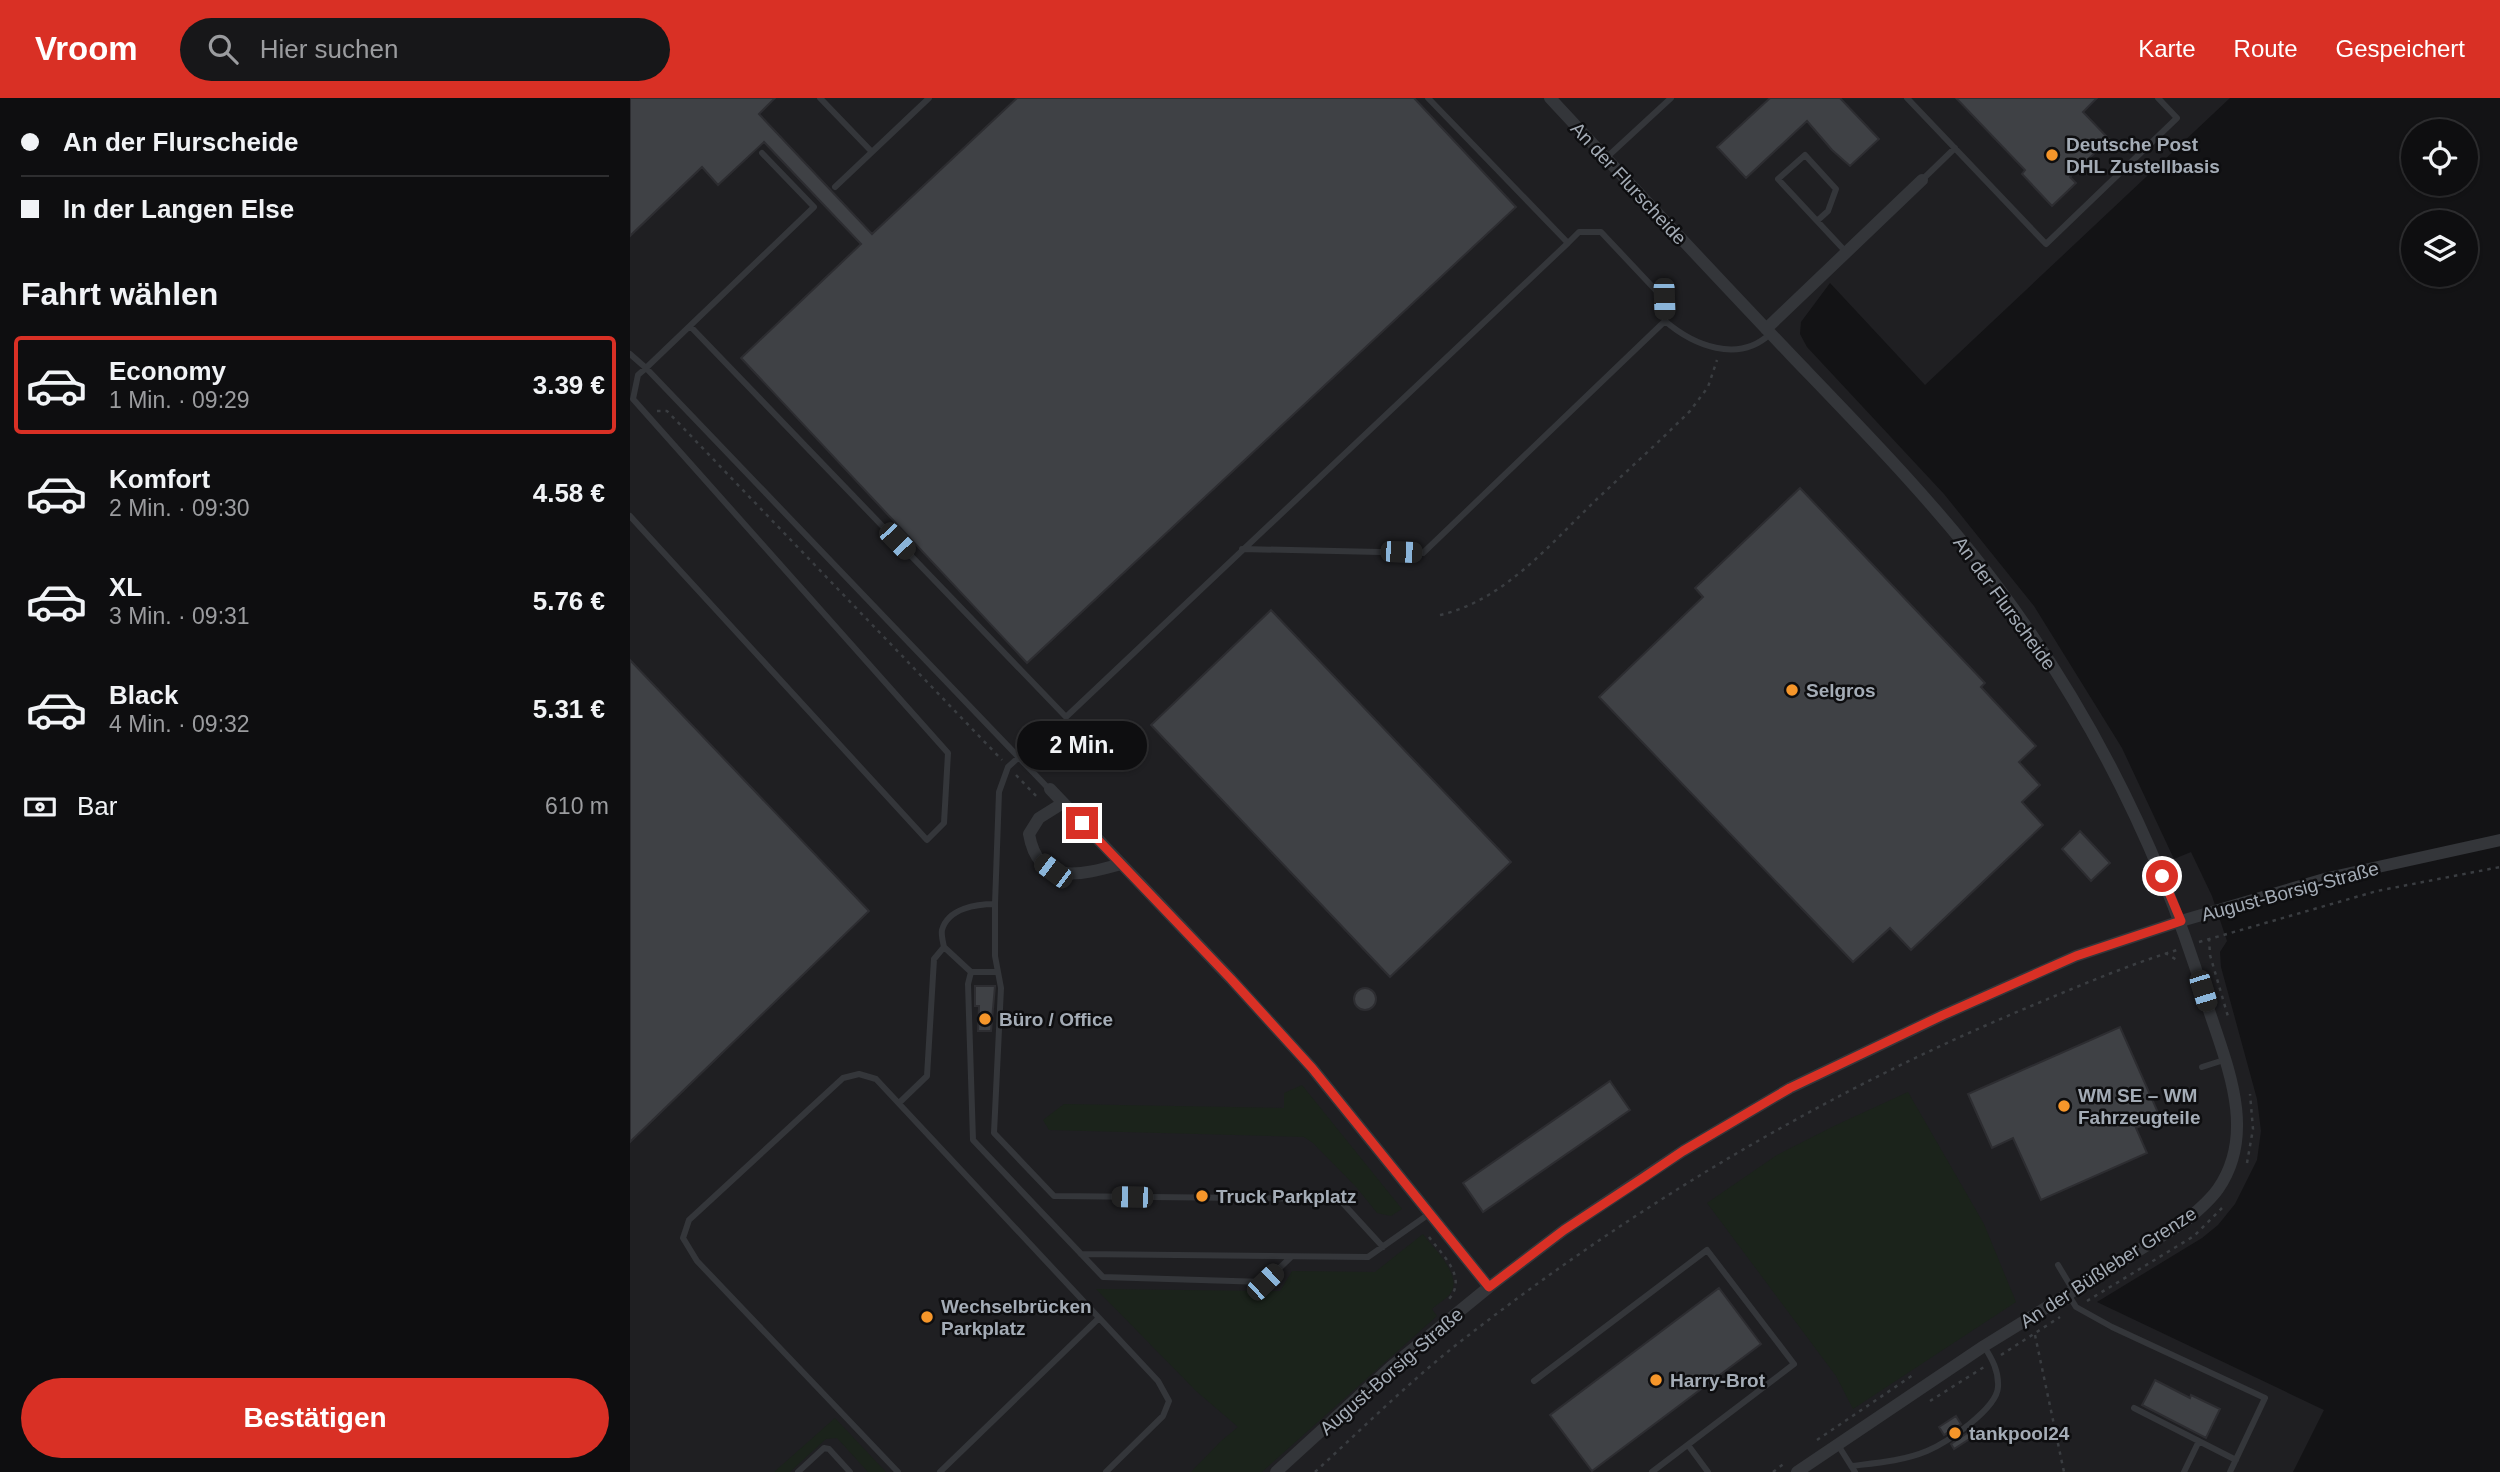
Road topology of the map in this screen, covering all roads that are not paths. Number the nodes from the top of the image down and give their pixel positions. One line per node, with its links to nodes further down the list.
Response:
1 (820, 98): 9 (lane)
2 (929, 98): 9 (lane)
3 (1429, 98): 15 (lane)
4 (1550, 98): 11 (street, An der Flurscheide)
5 (1671, 98): 11 (lane)
6 (1908, 98): 8 (lane)
7 (2158, 98): 8 (lane)
8 (1955, 148): 12 (lane)
9 (872, 152): 13 (lane)
10 (762, 153): 18 (lane)
11 (1606, 158): 19 (street, An der Flurscheide)
12 (1922, 180): 16 (street)
13 (835, 187)
14 (1817, 221): 14 (lane); 16 (lane)
15 (1567, 243): 17 (lane); 23 (lane)
16 (1846, 252): 19 (street)
17 (1665, 321): 19 (lane); 23 (lane)
18 (690, 326): 21 (lane); 23 (lane)
19 (1769, 331): 30 (street, An der Flurscheide)
20 (630, 354): 21 (lane)
21 (646, 368): 22 (lane); 24 (lane)
22 (630, 516)
23 (1242, 549)
24 (1019, 757): 25 (lane); 29 (lane)
25 (1050, 789): 26 (street)
26 (1063, 803): 28 (street); 28 (street)
27 (2500, 840): 30 (street, August-Borsig-Straße)
28 (1121, 864): 37 (street)
29 (995, 904): 31 (lane); 33 (lane)
30 (2181, 921): 34 (street, An der Büßleber Grenze); 42 (street, August-Borsig-Straße)
31 (944, 947): 32 (lane); 36 (lane)
32 (971, 972): 33 (lane); 39 (lane)
33 (998, 972): 38 (lane)
34 (2224, 1060): 35 (lane); 43 (street, An der Büßleber Grenze)
35 (2202, 1067)
36 (898, 1103): 44 (lane); 55 (lane)
37 (1429, 1213): 38 (lane); 42 (street)
38 (1383, 1247): 40 (lane)
39 (1081, 1254): 40 (lane); 40 (lane)
40 (1291, 1256)
41 (2058, 1265): 43 (lane)
42 (1489, 1287): 58 (street, August-Borsig-Straße)
43 (2071, 1292): 45 (street, An der Büßleber Grenze); 51 (lane)
44 (1099, 1318): 56 (lane); 57 (lane)
45 (1984, 1346): 49 (street, An der Büßleber Grenze); 52 (lane)
46 (1534, 1381): 50 (lane)
47 (2134, 1408): 48 (lane)
48 (2199, 1441): 51 (lane); 62 (lane)
49 (1837, 1444): 52 (lane); 61 (street, An der Büßleber Grenze)
50 (1688, 1445): 59 (lane); 60 (lane)
51 (2236, 1460): 63 (lane)
52 (1853, 1469)
53 (798, 1472): 54 (lane)
54 (850, 1472)
55 (898, 1472)
56 (940, 1472)
57 (1106, 1472)
58 (1276, 1472)
59 (1652, 1472)
60 (1709, 1472)
61 (1797, 1472)
62 (2184, 1472)
63 (2230, 1472)

